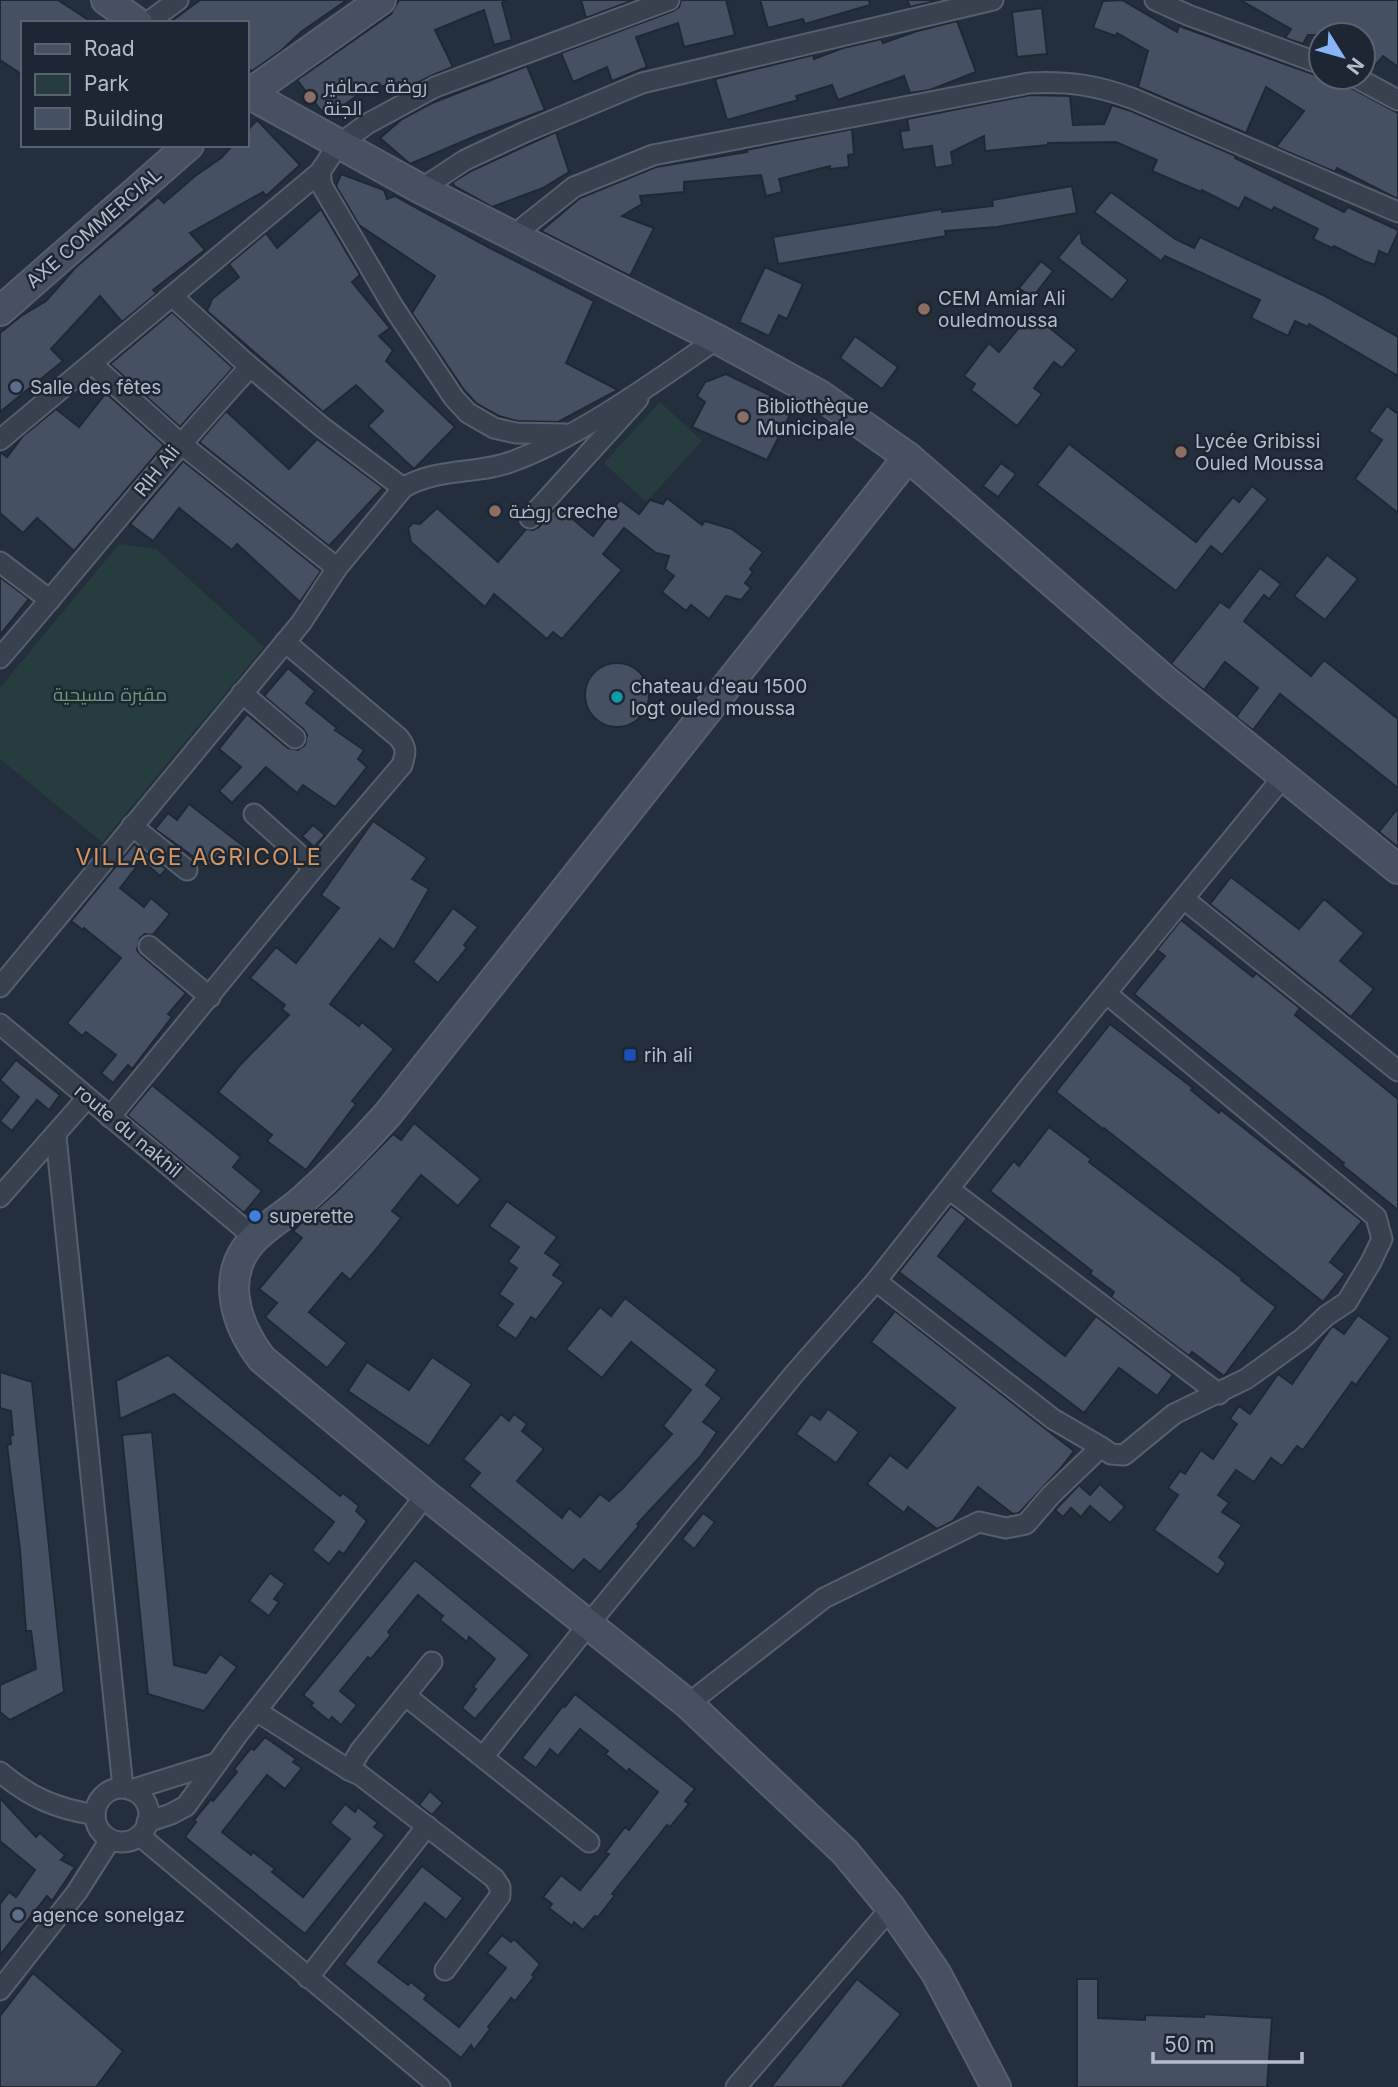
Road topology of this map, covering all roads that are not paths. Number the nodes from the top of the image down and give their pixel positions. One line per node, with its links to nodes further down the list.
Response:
1 (106, 0): 7 (street)
2 (178, 0): 8 (street)
3 (381, 0): 11 (street)
4 (669, 0): 14 (street)
5 (993, 0): 17 (street)
6 (1155, 0): 9 (street)
7 (135, 21)
8 (150, 21)
9 (1307, 59)
10 (1377, 89): 13 (street)
11 (248, 93)
12 (248, 95): 14 (street)
13 (1398, 100)
14 (338, 145): 16 (street); 17 (street)
15 (187, 147): 21 (street, AXE COMMERCIAL)
16 (320, 172): 20 (street); 26 (street)
17 (421, 189): 19 (street)
18 (1398, 212): 19 (street)
19 (516, 238): 22 (street)
20 (172, 296): 23 (street); 24 (street)
21 (0, 311)
22 (717, 339): 25 (street); 29 (street)
23 (92, 364): 27 (street); 28 (street)
24 (247, 364): 28 (street, RIH Ali); 30 (street)
25 (647, 387): 26 (street); 31 (street)
26 (569, 434): 30 (street)
27 (0, 440)
28 (180, 443): 33 (street); 34 (street, RIH Ali)
29 (908, 457): 39 (street); 57 (street)
30 (403, 488): 33 (street)
31 (530, 518)
32 (0, 562): 34 (street)
33 (337, 568): 35 (street)
34 (50, 600): 36 (street, RIH Ali)
35 (285, 642): 37 (street); 42 (street)
36 (0, 658)
37 (242, 693): 38 (street); 41 (street)
38 (295, 738)
39 (1283, 778): 43 (street); 45 (street)
40 (254, 814): 42 (street)
41 (132, 826): 44 (street); 47 (street)
42 (314, 868): 49 (street)
43 (1398, 869)
44 (187, 870)
45 (1184, 899): 48 (street); 51 (street)
46 (149, 946): 49 (street)
47 (0, 987)
48 (1107, 994): 55 (street); 59 (street)
49 (210, 997): 53 (street)
50 (0, 1024): 52 (street, route du nakhil)
51 (1398, 1071)
52 (87, 1098): 53 (street, route du nakhil); 54 (street)
53 (110, 1117): 57 (street, route du nakhil)
54 (56, 1136): 56 (street); 71 (street)
55 (949, 1189): 58 (street); 59 (street)
56 (0, 1197)
57 (255, 1238): 61 (street)
58 (876, 1281): 60 (street); 62 (street)
59 (1219, 1394): 60 (street)
60 (1101, 1447): 65 (street)
61 (426, 1495): 62 (street); 66 (street)
62 (588, 1625): 65 (street); 67 (street)
63 (432, 1662): 64 (street)
64 (406, 1696): 67 (street); 69 (street)
65 (688, 1704): 77 (street)
66 (258, 1712): 68 (street); 69 (street)
67 (483, 1757): 76 (street)
68 (217, 1763): 71 (street); 74 (street)
69 (349, 1770): 73 (street)
70 (0, 1772): 72 (street)
71 (127, 1789): 72 (street); 74 (street)
72 (96, 1815): 75 (street)
73 (427, 1826): 78 (street); 79 (street)
74 (143, 1829): 75 (street); 79 (street)
75 (110, 1840): 80 (street)
76 (589, 1843)
77 (891, 1908): 82 (street); 83 (street)
78 (445, 1970)
79 (308, 1978): 81 (street)
80 (0, 1990)
81 (440, 2087)
82 (736, 2087)
83 (996, 2087)

